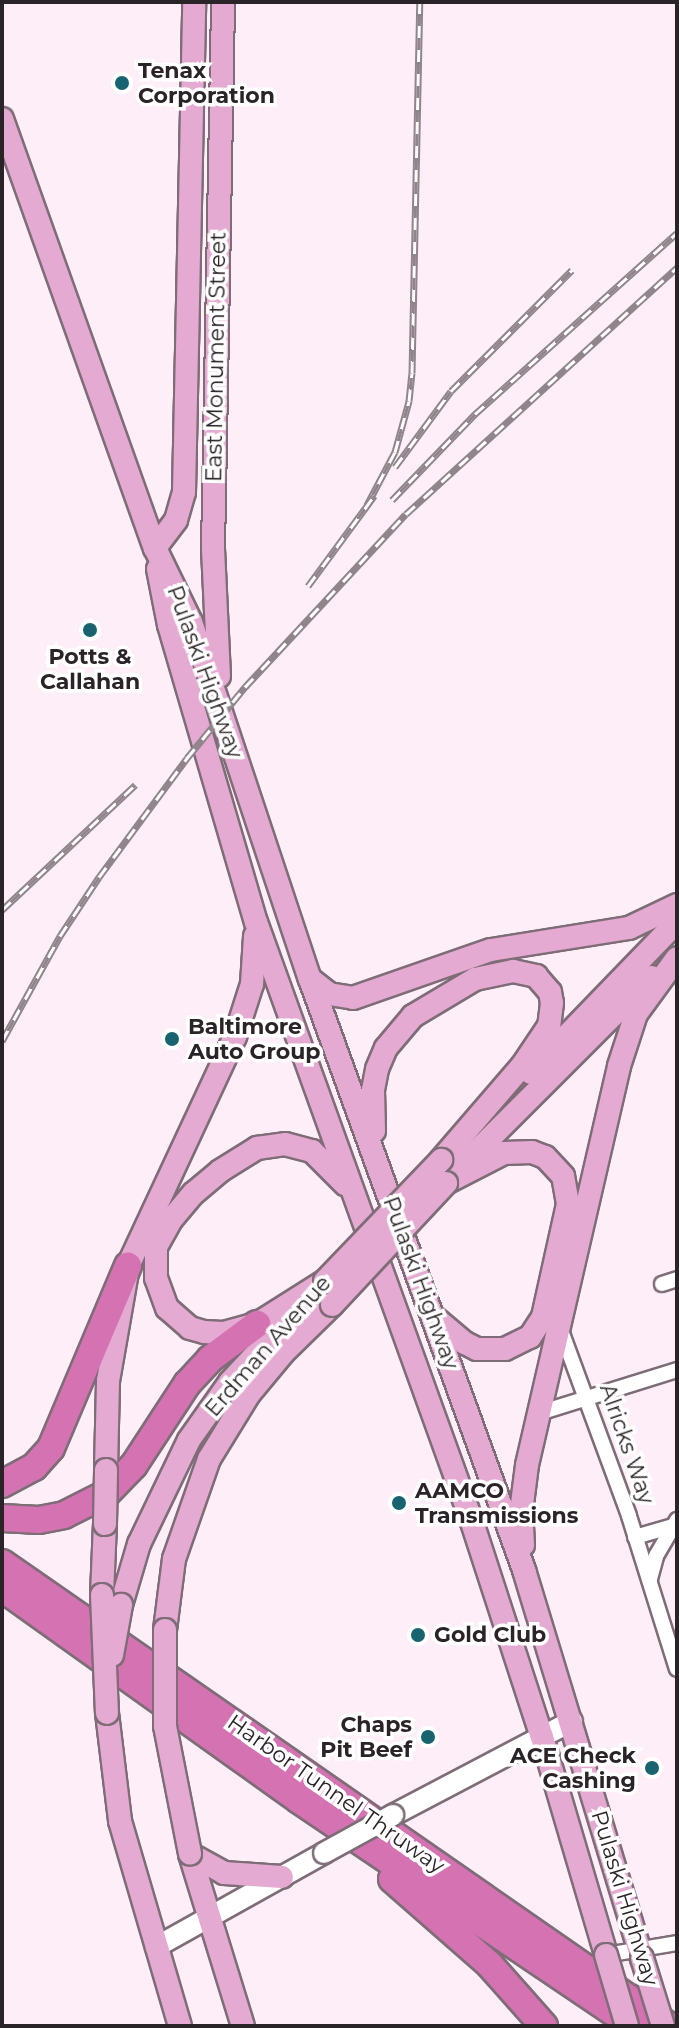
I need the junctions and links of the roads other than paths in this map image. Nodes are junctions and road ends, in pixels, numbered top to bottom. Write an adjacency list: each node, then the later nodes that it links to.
1 (194, 2): 4 (main road, East Monument Street)
2 (223, 2): 5 (main road, East Monument Street)
3 (2, 119): 4 (main road, Pulaski Highway)
4 (155, 548): 5 (main road, Pulaski Highway); 7 (main road, Pulaski Highway)
5 (223, 712): 10 (main road, Pulaski Highway)
6 (677, 905): 10 (main road)
7 (256, 922): 14 (main road, Pulaski Highway); 15 (main road)
8 (677, 922): 11 (main road, Erdman Avenue)
9 (677, 955): 13 (main road, Erdman Avenue); 19 (main road)
10 (310, 979): 12 (main road, Pulaski Highway)
11 (441, 1160): 12 (main road); 16 (main road, Erdman Avenue, bridge)
12 (380, 1172): 17 (main road, Pulaski Highway)
13 (446, 1183): 17 (main road); 38 (main road, Erdman Avenue, bridge)
14 (353, 1193): 18 (main road); 24 (main road, Pulaski Highway)
15 (128, 1266): 25 (highway); 33 (main road, bridge)
16 (325, 1281): 18 (main road); 33 (main road, Erdman Avenue)
17 (433, 1316): 23 (main road, Pulaski Highway)
18 (257, 1324): 26 (highway)
19 (560, 1328): 21 (street, Alricks Way); 22 (main road)
20 (677, 1370): 21 (street)
21 (587, 1396): 22 (street); 28 (street, Alricks Way)
22 (539, 1413): 30 (main road)
23 (478, 1438): 24 (main road); 30 (main road, Pulaski Highway)
24 (445, 1450): 36 (main road, Pulaski Highway)
25 (2, 1484)
26 (2, 1518)
27 (673, 1524): 28 (street); 31 (street)
28 (635, 1537): 31 (street, Alricks Way)
29 (2, 1563): 50 (highway, Harbor Tunnel Thruway)
30 (524, 1570): 35 (main road, Pulaski Highway)
31 (650, 1579): 34 (street, Alricks Way)
32 (2, 1588): 37 (highway, Harbor Tunnel Thruway)
33 (111, 1600): 42 (main road, Erdman Avenue, bridge)
34 (677, 1669)
35 (572, 1721): 36 (street); 43 (main road, Pulaski Highway)
36 (542, 1737): 39 (street, bridge); 44 (main road, Pulaski Highway)
37 (299, 1800): 47 (highway); 49 (highway, Harbor Tunnel Thruway)
38 (190, 1854): 39 (main road); 40 (main road, Erdman Avenue)
39 (282, 1877): 40 (street)
40 (210, 1918): 42 (street); 46 (main road, Erdman Avenue)
41 (677, 1943): 43 (street)
42 (156, 1947): 45 (main road, Erdman Avenue)
43 (638, 1952): 44 (street); 50 (main road, Pulaski Highway, bridge)
44 (606, 1955): 48 (main road, Pulaski Highway, bridge)
45 (180, 2026)
46 (243, 2026)
47 (544, 2026)
48 (627, 2026)
49 (634, 2026)
50 (666, 2026)

